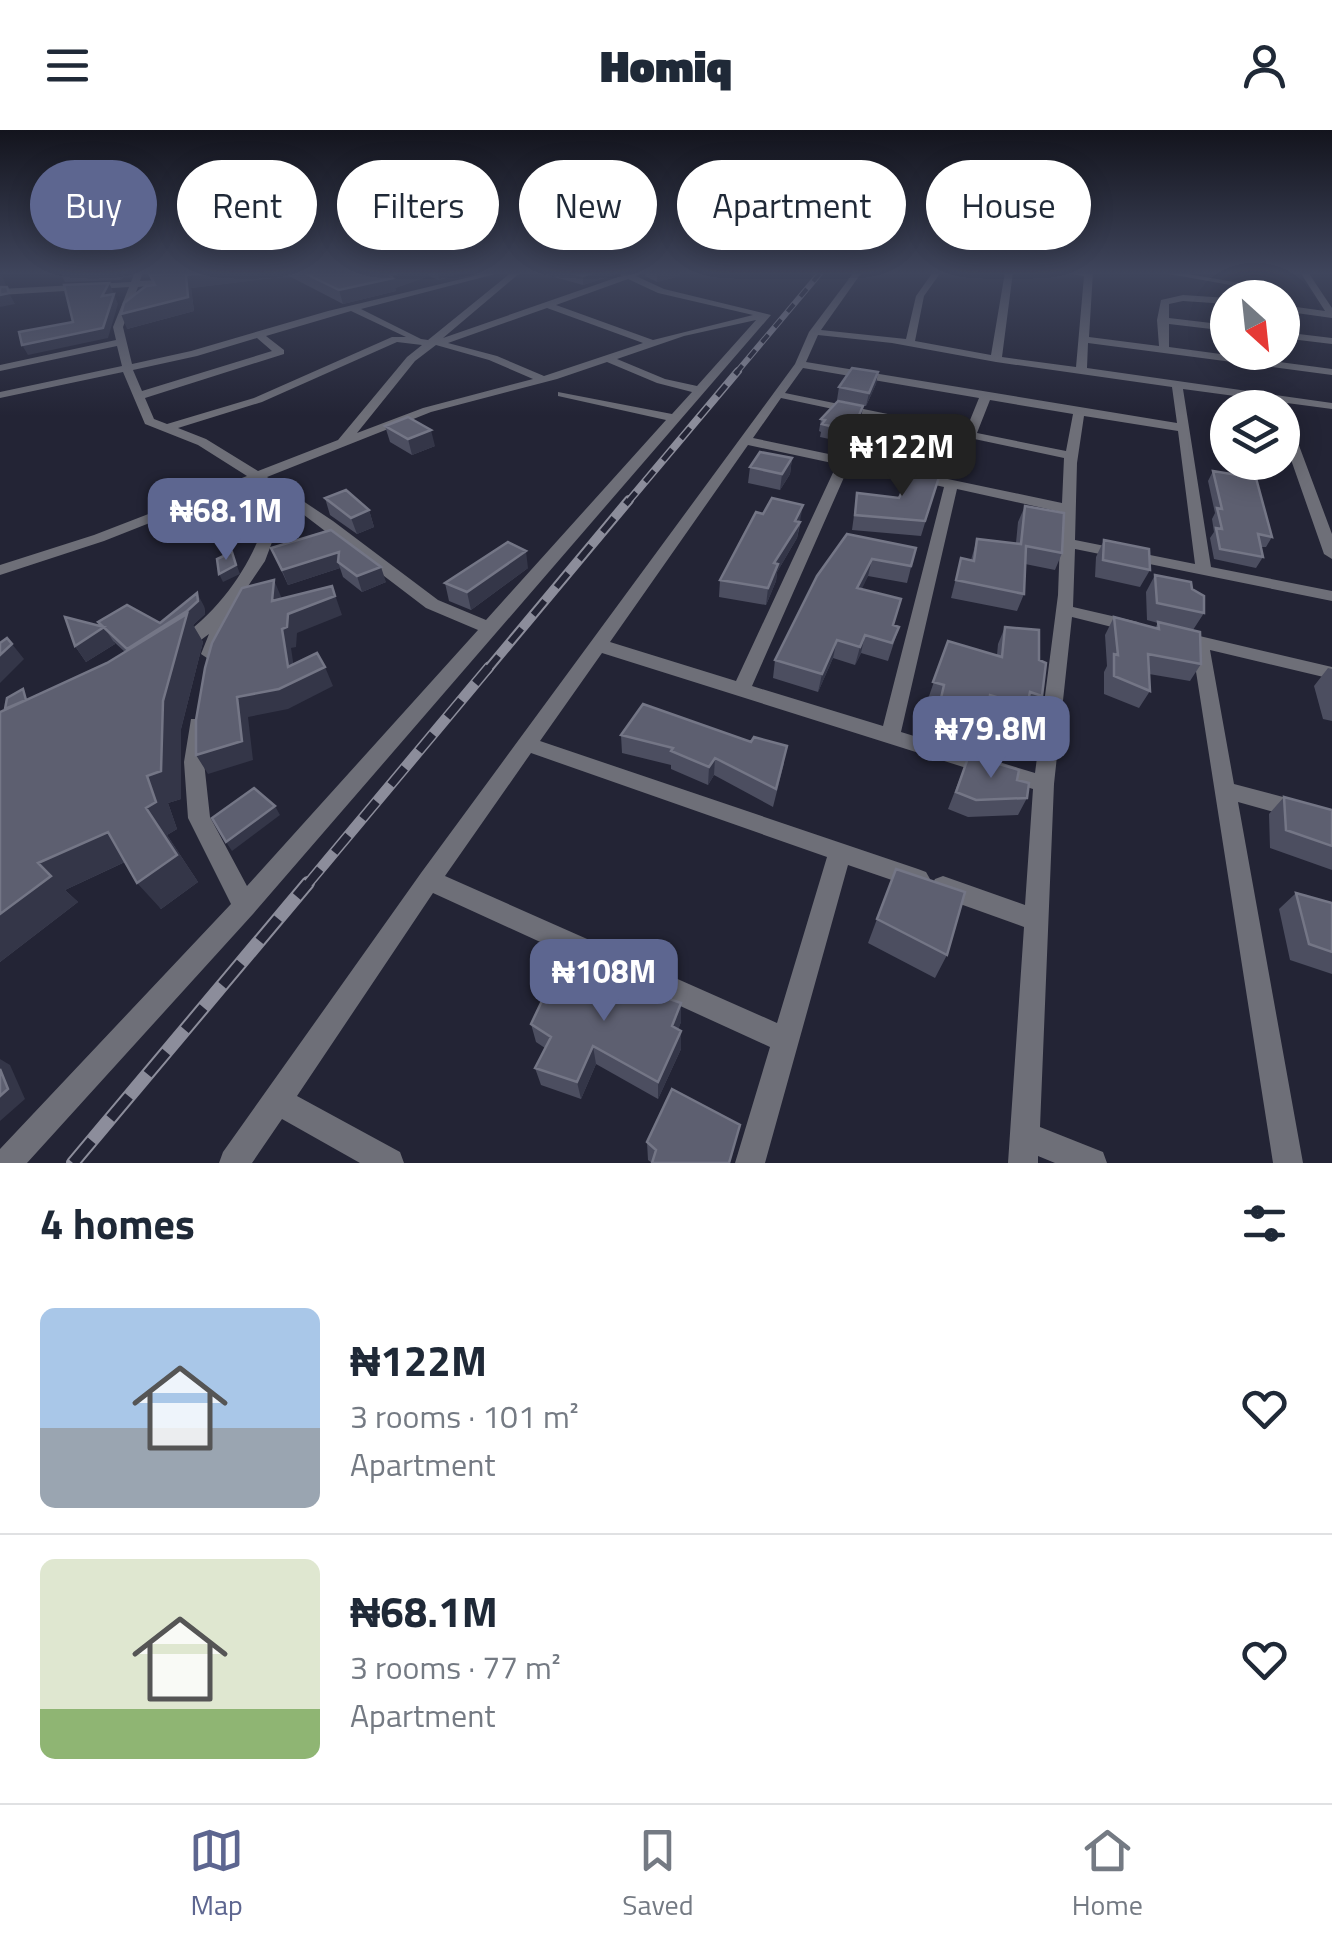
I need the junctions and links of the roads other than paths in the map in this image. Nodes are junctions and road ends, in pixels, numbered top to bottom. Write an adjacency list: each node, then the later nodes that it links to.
1 (121, 320): 21 (street)
2 (310, 320): 17 (street)
3 (380, 320): 22 (street)
4 (456, 320): 22 (street)
5 (497, 320): 22 (street)
6 (591, 320): 23 (street)
7 (748, 320): 23 (street)
8 (762, 320): 35 (street)
9 (823, 320): 16 (street)
10 (915, 320): 24 (street)
11 (1001, 320): 27 (street)
12 (1084, 320): 19 (street)
13 (1162, 320): 25 (street)
14 (1164, 320): 15 (street)
15 (1210, 326)
16 (814, 332): 24 (street); 28 (street)
17 (259, 335): 30 (street); 40 (street)
18 (1300, 337): 20 (street)
19 (1082, 340): 25 (street); 31 (street)
20 (1332, 341)
21 (120, 342): 29 (street); 30 (street)
22 (429, 342): 33 (street); 46 (street); 50 (street)
23 (652, 343): 26 (street)
24 (910, 343): 27 (street)
25 (1164, 348): 32 (street)
26 (608, 359): 33 (street); 35 (street)
27 (996, 359): 31 (street)
28 (800, 364): 39 (street); 41 (street)
29 (0, 368)
30 (128, 370): 37 (street); 40 (street)
31 (1082, 370): 34 (street)
32 (1332, 372)
33 (542, 379): 50 (street)
34 (1177, 384): 36 (street); 47 (street)
35 (699, 390): 45 (street)
36 (1210, 390)
37 (0, 394)
38 (562, 394): 45 (street)
39 (776, 394): 48 (street); 49 (street)
40 (139, 396): 46 (street)
41 (986, 396): 44 (street); 48 (street)
42 (1300, 404): 43 (street)
43 (1332, 406)
44 (1079, 412): 47 (street); 51 (street)
45 (677, 419): 65 (street)
46 (164, 428): 54 (street)
47 (1185, 428): 61 (street)
48 (970, 436): 51 (street)
49 (743, 440): 52 (street); 67 (street)
50 (344, 441): 54 (street)
51 (1071, 456): 57 (street)
52 (845, 461): 55 (street); 70 (street)
53 (1300, 466): 59 (street)
54 (256, 478): 56 (street); 60 (street)
55 (951, 484): 57 (street); 71 (street)
56 (282, 494): 64 (street); 65 (street)
57 (1068, 509): 58 (street)
58 (1067, 543): 61 (street); 63 (street)
59 (1332, 554)
60 (0, 570)
61 (1204, 570): 62 (street)
62 (1332, 596)
63 (1064, 610): 66 (street); 73 (street)
64 (224, 612): 68 (street); 78 (street)
65 (489, 628): 78 (street)
66 (1142, 628)
67 (598, 645): 70 (street); 72 (street)
68 (169, 654)
69 (1332, 672): 74 (street)
70 (741, 690): 71 (street)
71 (890, 736): 73 (street)
72 (527, 744): 76 (street); 77 (street)
73 (1044, 784): 79 (street)
74 (1225, 790): 75 (street); 88 (street)
75 (1332, 818)
76 (840, 852): 79 (street); 80 (street)
77 (429, 880): 80 (street); 81 (street)
78 (245, 906): 83 (street)
79 (1037, 920): 82 (street)
80 (784, 1040): 86 (street)
81 (278, 1101): 84 (street); 85 (street)
82 (1023, 1149): 87 (street)
83 (7, 1163)
84 (234, 1163)
85 (389, 1163)
86 (750, 1163)
87 (1092, 1163)
88 (1288, 1163)

